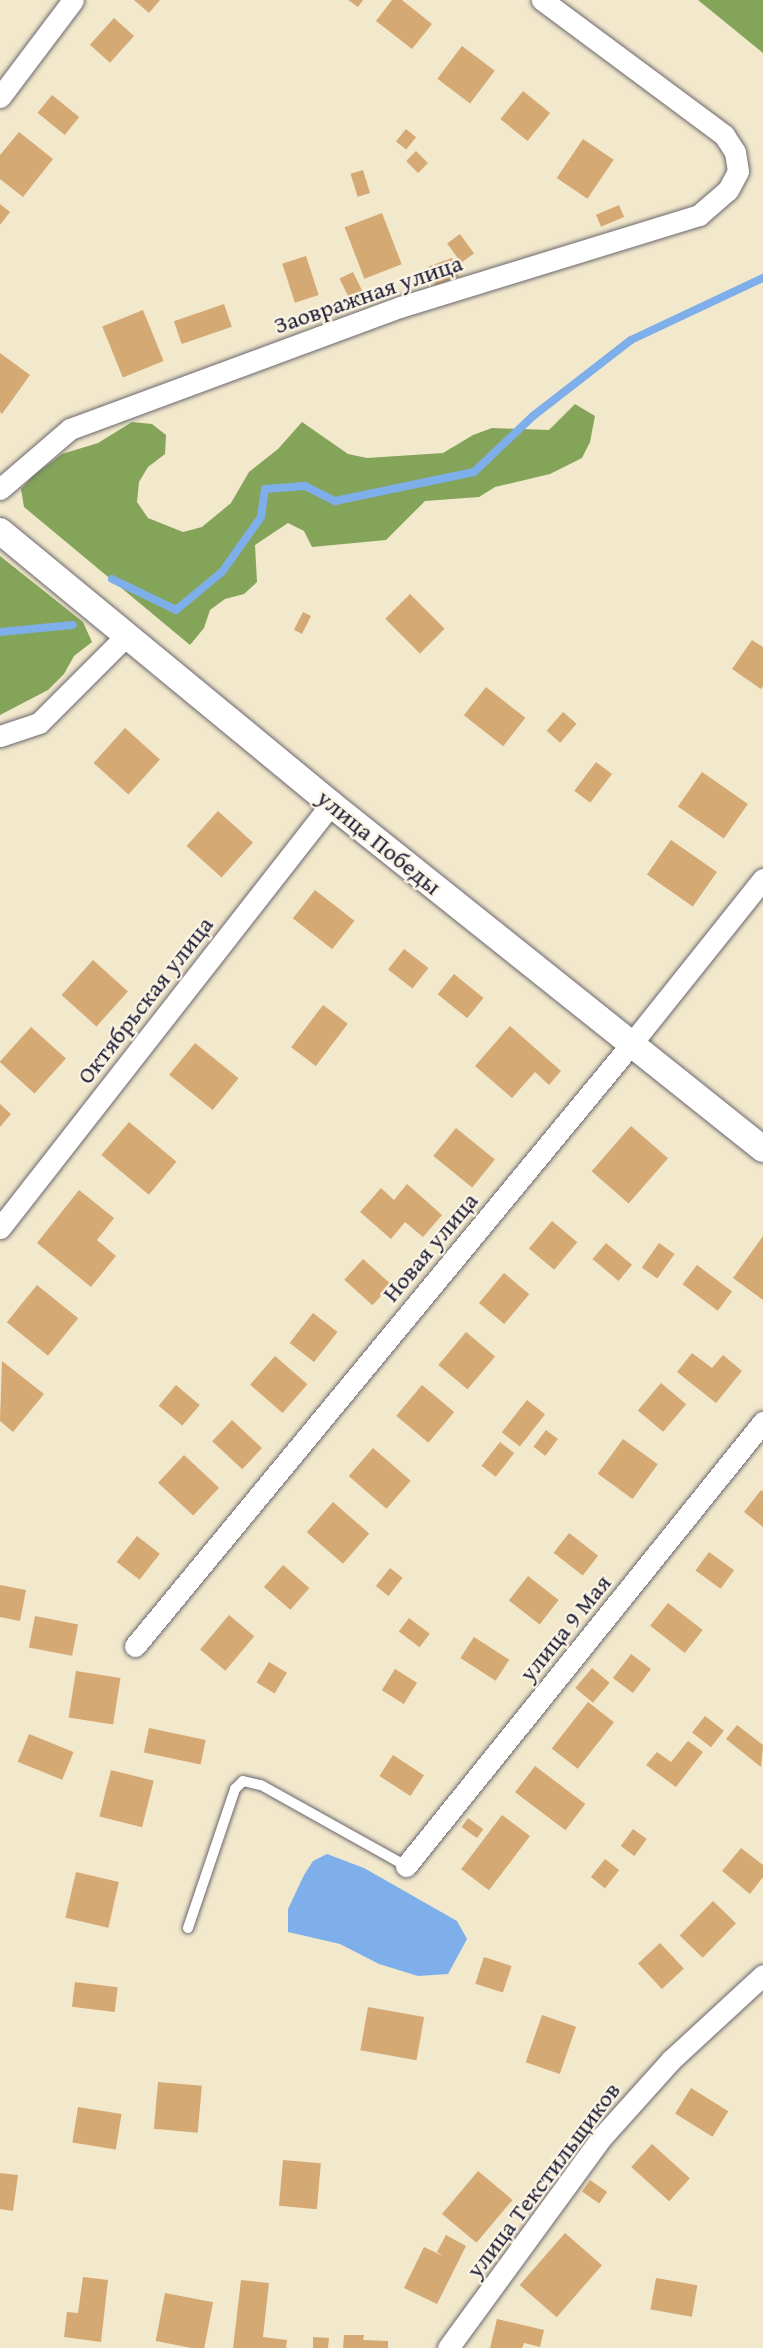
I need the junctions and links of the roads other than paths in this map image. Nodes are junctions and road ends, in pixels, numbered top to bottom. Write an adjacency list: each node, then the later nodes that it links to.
1 (73, 0): 3 (street)
2 (542, 0): 4 (street, Заовражная улица)
3 (0, 97)
4 (0, 489)
5 (0, 531): 6 (street, улица Победы)
6 (126, 636): 7 (street); 8 (street, улица Победы)
7 (0, 736)
8 (331, 804): 10 (street, улица Победы); 12 (street, Октябрьская улица)
9 (763, 879): 10 (street, Новая улица)
10 (632, 1043): 11 (street, улица Победы); 14 (street, Новая улица)
11 (763, 1149)
12 (0, 1228)
13 (763, 1422): 15 (street, улица 9 Мая)
14 (135, 1646)
15 (406, 1866): 16 (lane)
16 (188, 1928)
17 (763, 1975): 18 (street, улица Текстильщиков)
18 (448, 2348)

